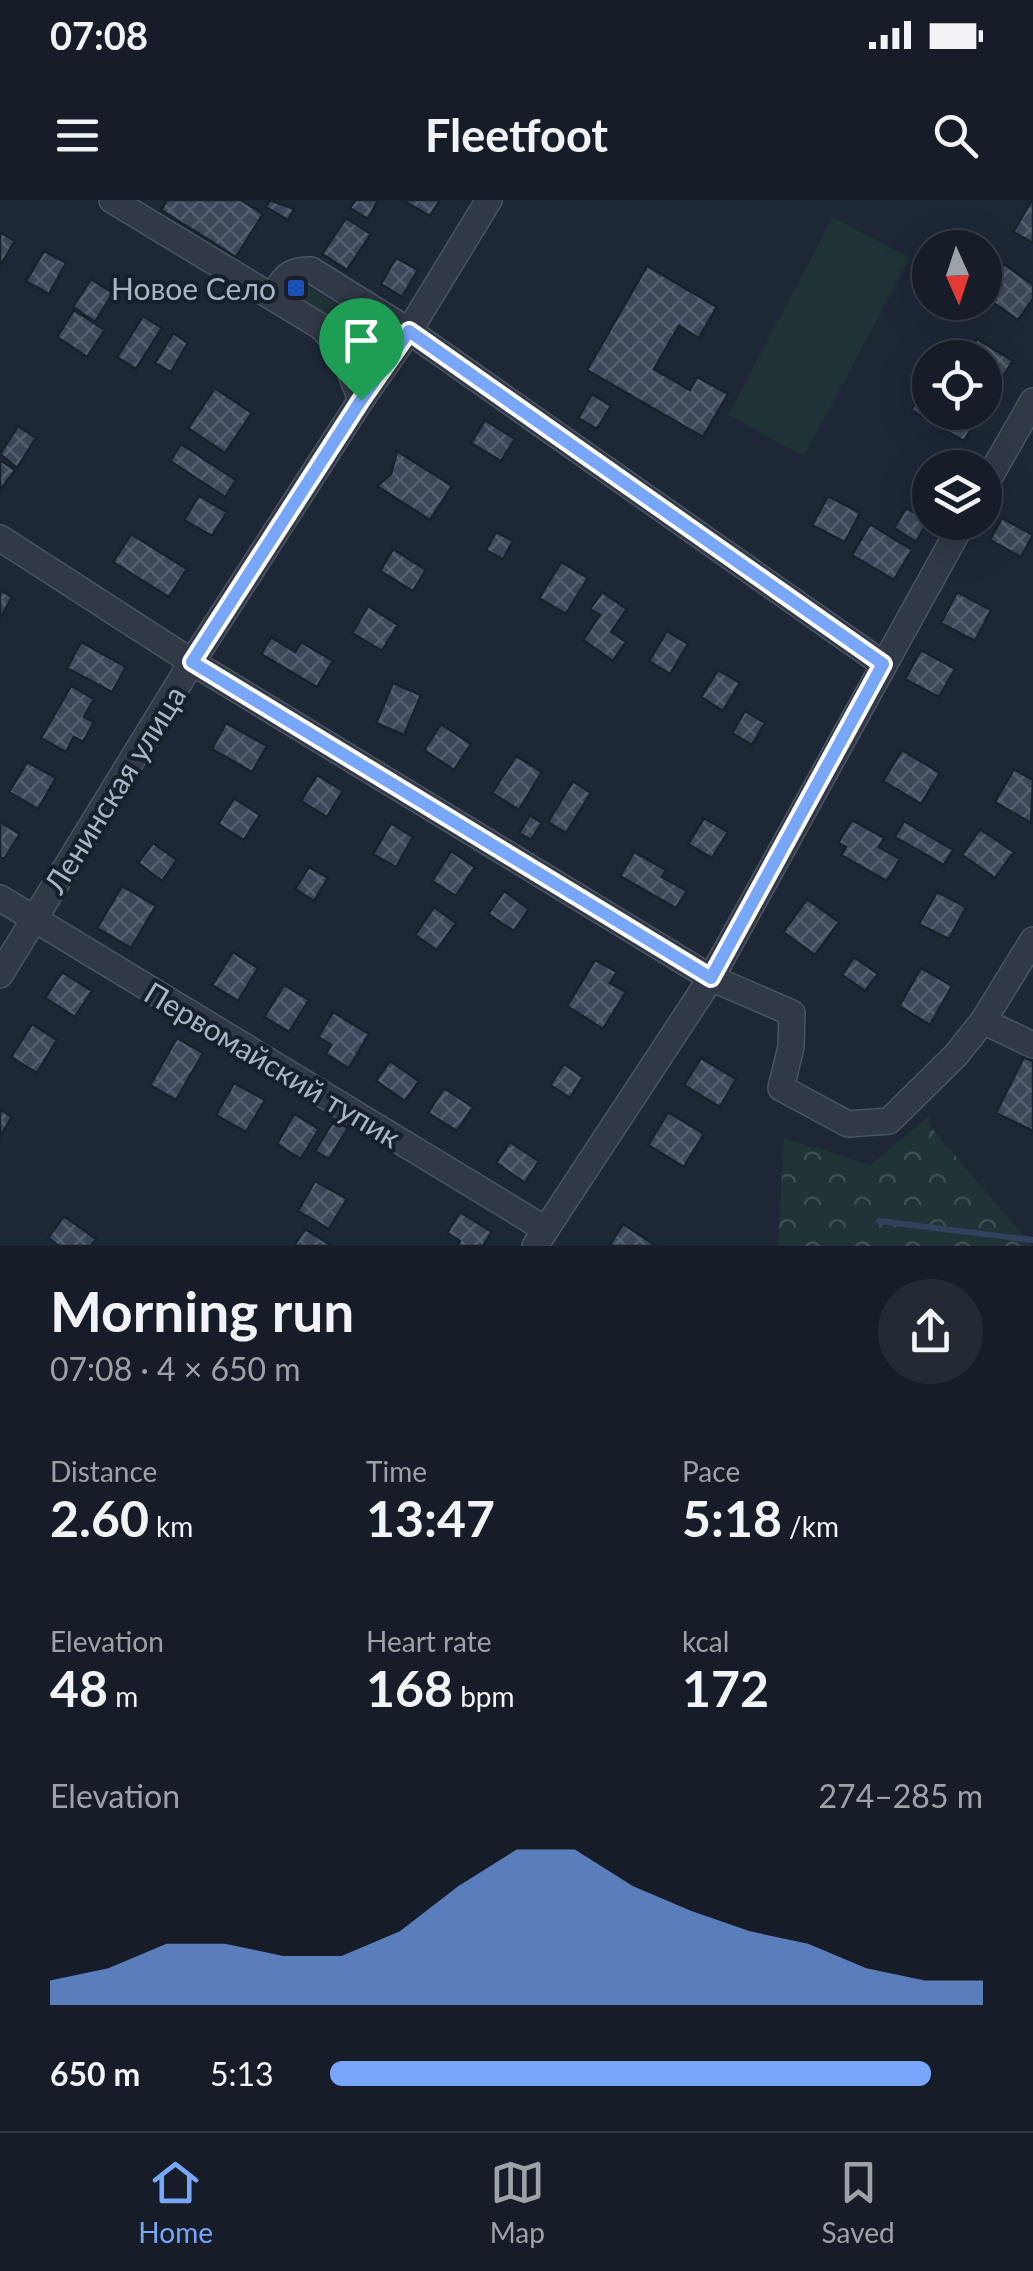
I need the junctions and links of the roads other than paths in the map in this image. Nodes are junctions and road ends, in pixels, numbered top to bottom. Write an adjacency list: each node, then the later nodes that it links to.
1 (112, 200): 3 (street)
2 (489, 200): 4 (street, Ленинская улица)
3 (272, 297): 4 (street); 5 (street)
4 (409, 331): 5 (street, Ленинская улица); 11 (street)
5 (361, 400): 10 (street, Ленинская улица)
6 (1033, 400): 7 (street)
7 (1002, 455)
8 (0, 538): 10 (street)
9 (954, 540): 11 (street)
10 (192, 662): 13 (street, Ленинская улица); 16 (street)
11 (883, 664): 16 (street)
12 (0, 898): 13 (street, Первомайский тупик)
13 (34, 919): 15 (street, Ленинская улица); 19 (street, Первомайский тупик)
14 (1033, 940): 17 (street)
15 (0, 975)
16 (711, 978): 17 (street); 19 (street)
17 (983, 1021): 18 (street)
18 (1033, 1045)
19 (540, 1238)

